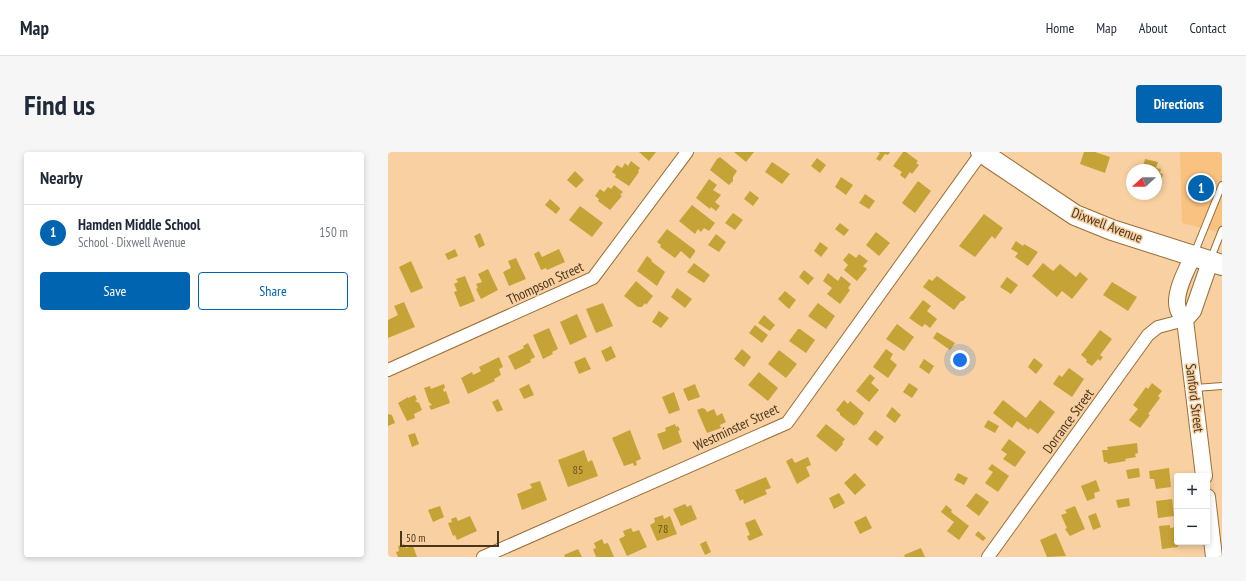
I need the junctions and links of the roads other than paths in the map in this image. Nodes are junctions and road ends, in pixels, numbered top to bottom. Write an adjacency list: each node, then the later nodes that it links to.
1 (687, 152): 7 (street, Thompson Street)
2 (982, 152): 5 (main road, Dixwell Avenue); 12 (street, Westminster Street)
3 (1222, 185): 5 (lane)
4 (1222, 230): 5 (lane)
5 (1208, 261): 6 (street)
6 (1185, 320): 9 (street, Sanford Street); 13 (street, Dorrance Street)
7 (388, 370)
8 (1222, 386): 9 (lane)
9 (1193, 388): 10 (street, Sanford Street)
10 (1204, 473)
11 (1208, 509): 14 (street)
12 (483, 557)
13 (988, 557)
14 (1214, 557)

